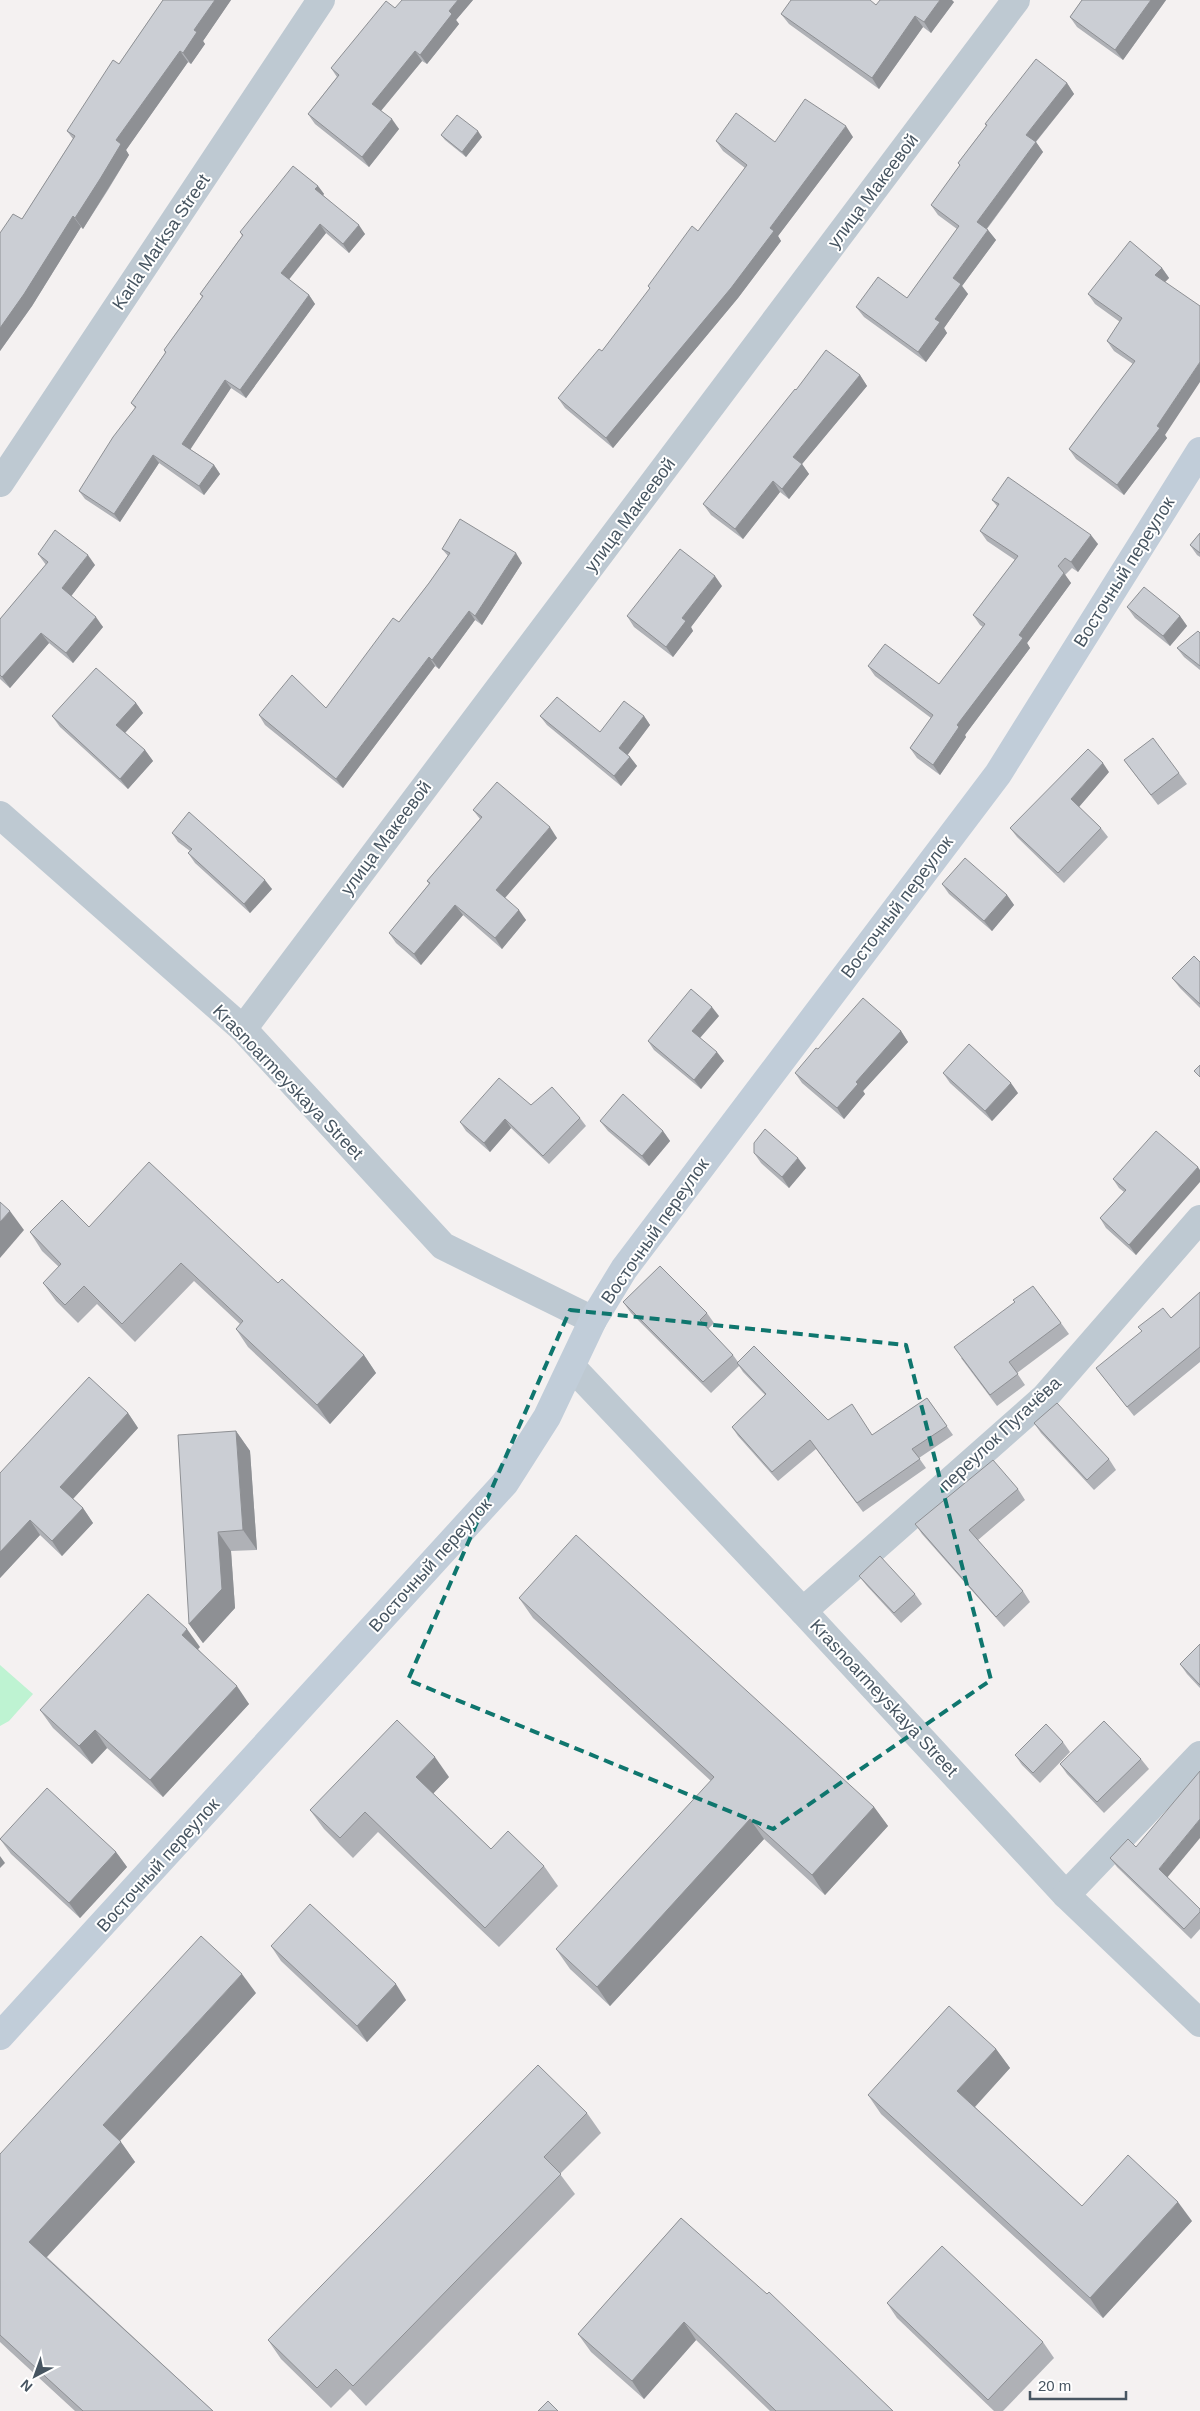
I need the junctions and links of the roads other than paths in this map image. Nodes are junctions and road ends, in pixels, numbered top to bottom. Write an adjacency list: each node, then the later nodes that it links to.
1 (322, 0): 4 (street, Karla Marksa Street)
2 (1016, 0): 6 (street, улица Макеевой)
3 (1200, 451): 8 (street, Восточный переулок)
4 (0, 483)
5 (0, 815): 6 (street, Krasnoarmeyskaya Street)
6 (243, 1029): 8 (street, Krasnoarmeyskaya Street)
7 (1200, 1219): 10 (street, переулок Пугачёва)
8 (593, 1320): 9 (street, Восточный переулок)
9 (572, 1367): 10 (street, Krasnoarmeyskaya Street); 14 (street, Восточный переулок)
10 (803, 1610): 12 (street, Krasnoarmeyskaya Street)
11 (1200, 1755): 12 (street)
12 (1066, 1895): 13 (street, Krasnoarmeyskaya Street)
13 (1200, 2023)
14 (0, 2036)

